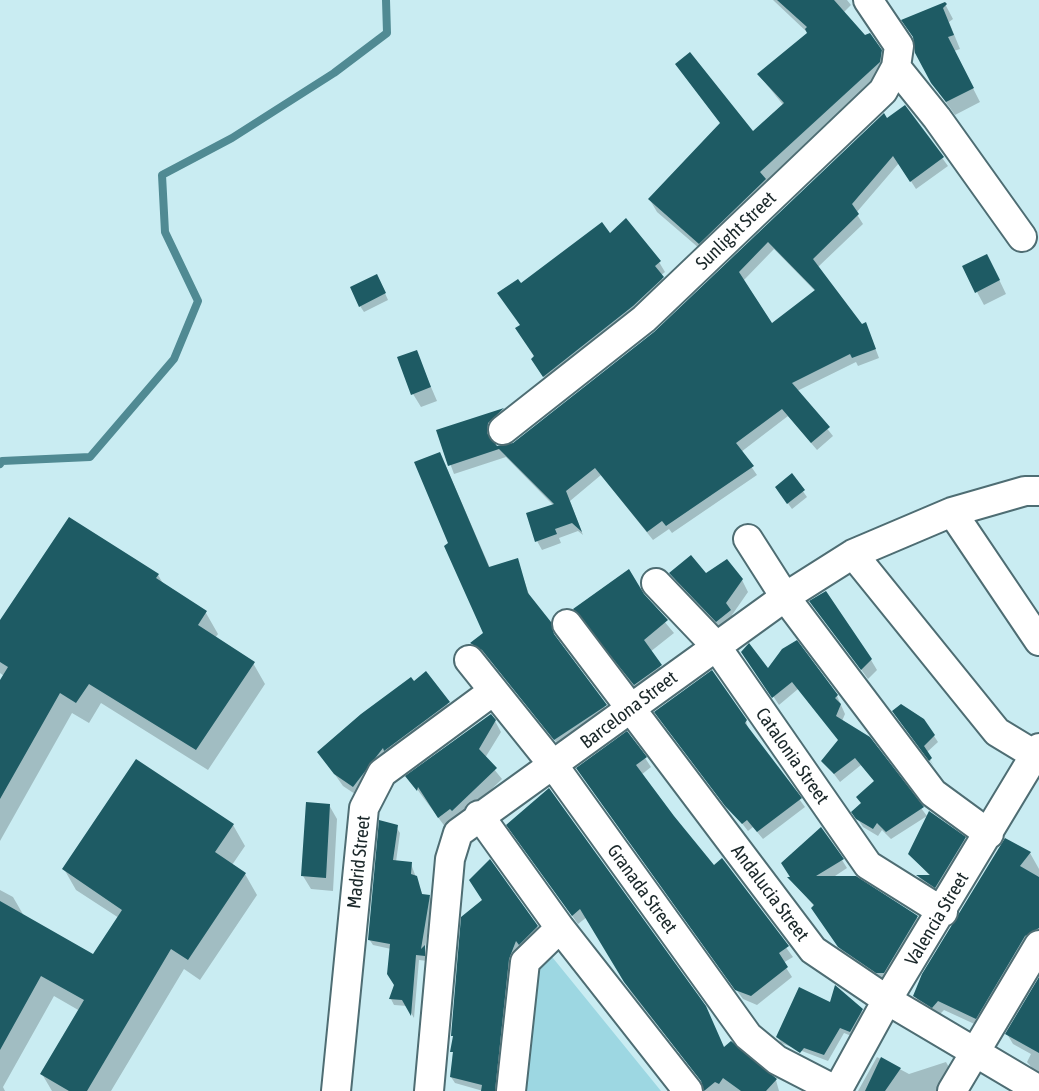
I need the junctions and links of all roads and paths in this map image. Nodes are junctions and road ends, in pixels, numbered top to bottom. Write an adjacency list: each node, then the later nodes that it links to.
1 (868, 0): 2 (street)
2 (896, 67): 3 (street); 4 (street, Sunlight Street)
3 (1022, 237)
4 (503, 430)
5 (1039, 491): 6 (street, Barcelona Street)
6 (952, 512): 8 (street, Barcelona Street); 12 (street)
7 (748, 539): 10 (street)
8 (853, 554): 10 (street, Barcelona Street); 17 (street)
9 (656, 583): 13 (street, Catalonia Street)
10 (785, 597): 13 (street, Barcelona Street); 20 (street)
11 (567, 624): 16 (street, Andalucia Street)
12 (1039, 641)
13 (716, 646): 16 (street, Barcelona Street); 21 (street, Catalonia Street)
14 (469, 660): 15 (street, Granada Street)
15 (492, 692): 18 (street, Granada Street); 27 (street, Madrid Street)
16 (631, 706): 18 (street, Barcelona Street); 24 (street, Andalucia Street)
17 (1037, 751): 20 (street, Valencia Street)
18 (554, 766): 19 (street, Barcelona Street); 31 (street, Granada Street)
19 (479, 815): 22 (street); 28 (street, Barcelona Street)
20 (989, 834): 21 (street, Valencia Street)
21 (943, 912): 24 (street, Valencia Street)
22 (561, 928): 29 (street); 30 (street)
23 (1039, 944): 25 (street)
24 (887, 1000): 25 (street, Andalucia Street); 31 (street, Valencia Street)
25 (976, 1052): 26 (street, Andalucia Street); 32 (street)
26 (1039, 1090)
27 (336, 1091)
28 (429, 1091)
29 (512, 1091)
30 (688, 1091)
31 (837, 1091)
32 (952, 1091)

